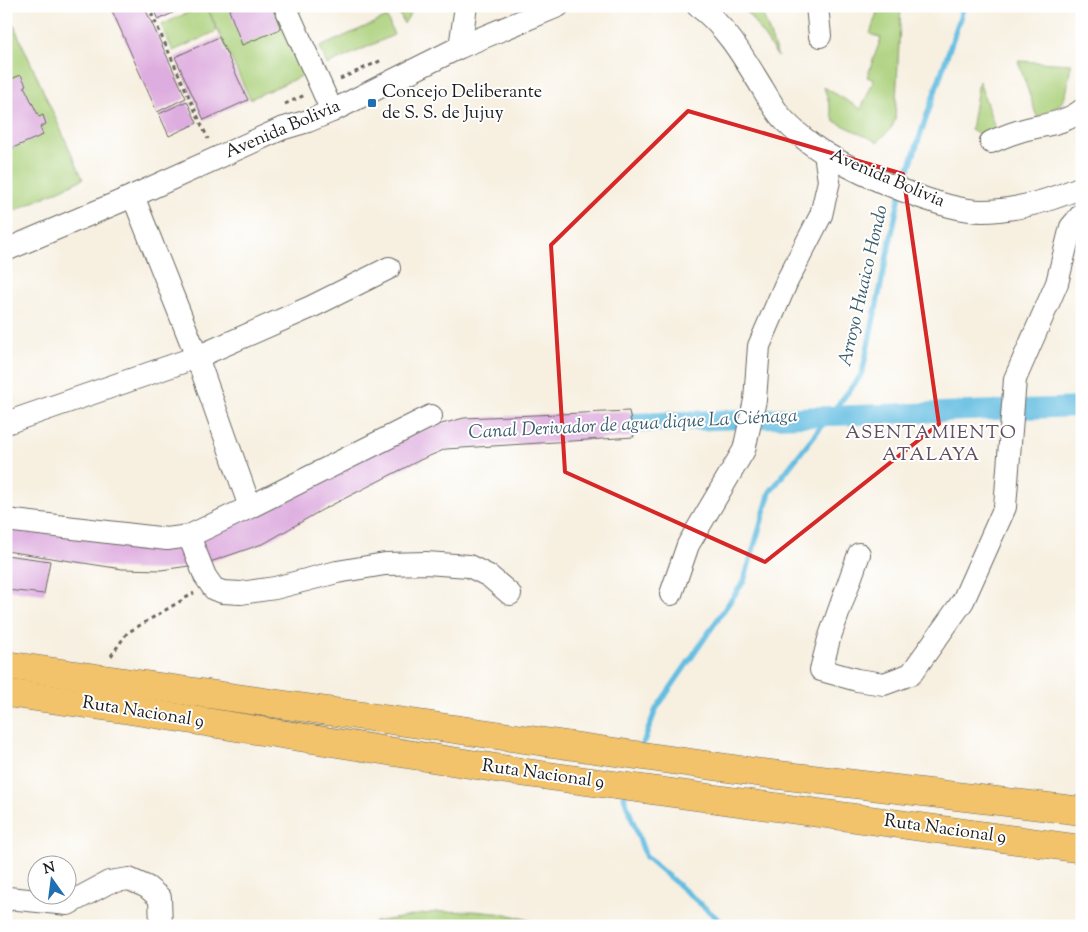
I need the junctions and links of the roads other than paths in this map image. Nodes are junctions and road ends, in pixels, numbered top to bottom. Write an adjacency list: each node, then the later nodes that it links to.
1 (285, 6): 9 (street)
2 (466, 6): 7 (street)
3 (558, 6): 7 (street, Avenida Bolivia)
4 (698, 6): 11 (street, Avenida Bolivia)
5 (816, 6): 6 (street)
6 (820, 36)
7 (460, 47): 9 (street, Avenida Bolivia)
8 (1082, 110): 10 (street)
9 (332, 111): 13 (street, Avenida Bolivia)
10 (990, 142)
11 (825, 153): 12 (street, Avenida Bolivia); 25 (street)
12 (1082, 187)
13 (133, 196): 15 (street, Avenida Bolivia); 17 (street)
14 (1082, 214): 23 (street)
15 (6, 250)
16 (390, 268): 17 (street)
17 (197, 357): 19 (street); 20 (street)
18 (431, 416): 20 (street)
19 (6, 423)
20 (250, 507): 22 (street)
21 (6, 520): 22 (street)
22 (189, 536): 24 (street)
23 (859, 554)
24 (510, 594)
25 (671, 594)
26 (6, 665): 28 (highway, Ruta Nacional 9)
27 (6, 693): 29 (highway, Ruta Nacional 9)
28 (1082, 810)
29 (1082, 849)
30 (6, 901): 31 (street)
31 (161, 926)

